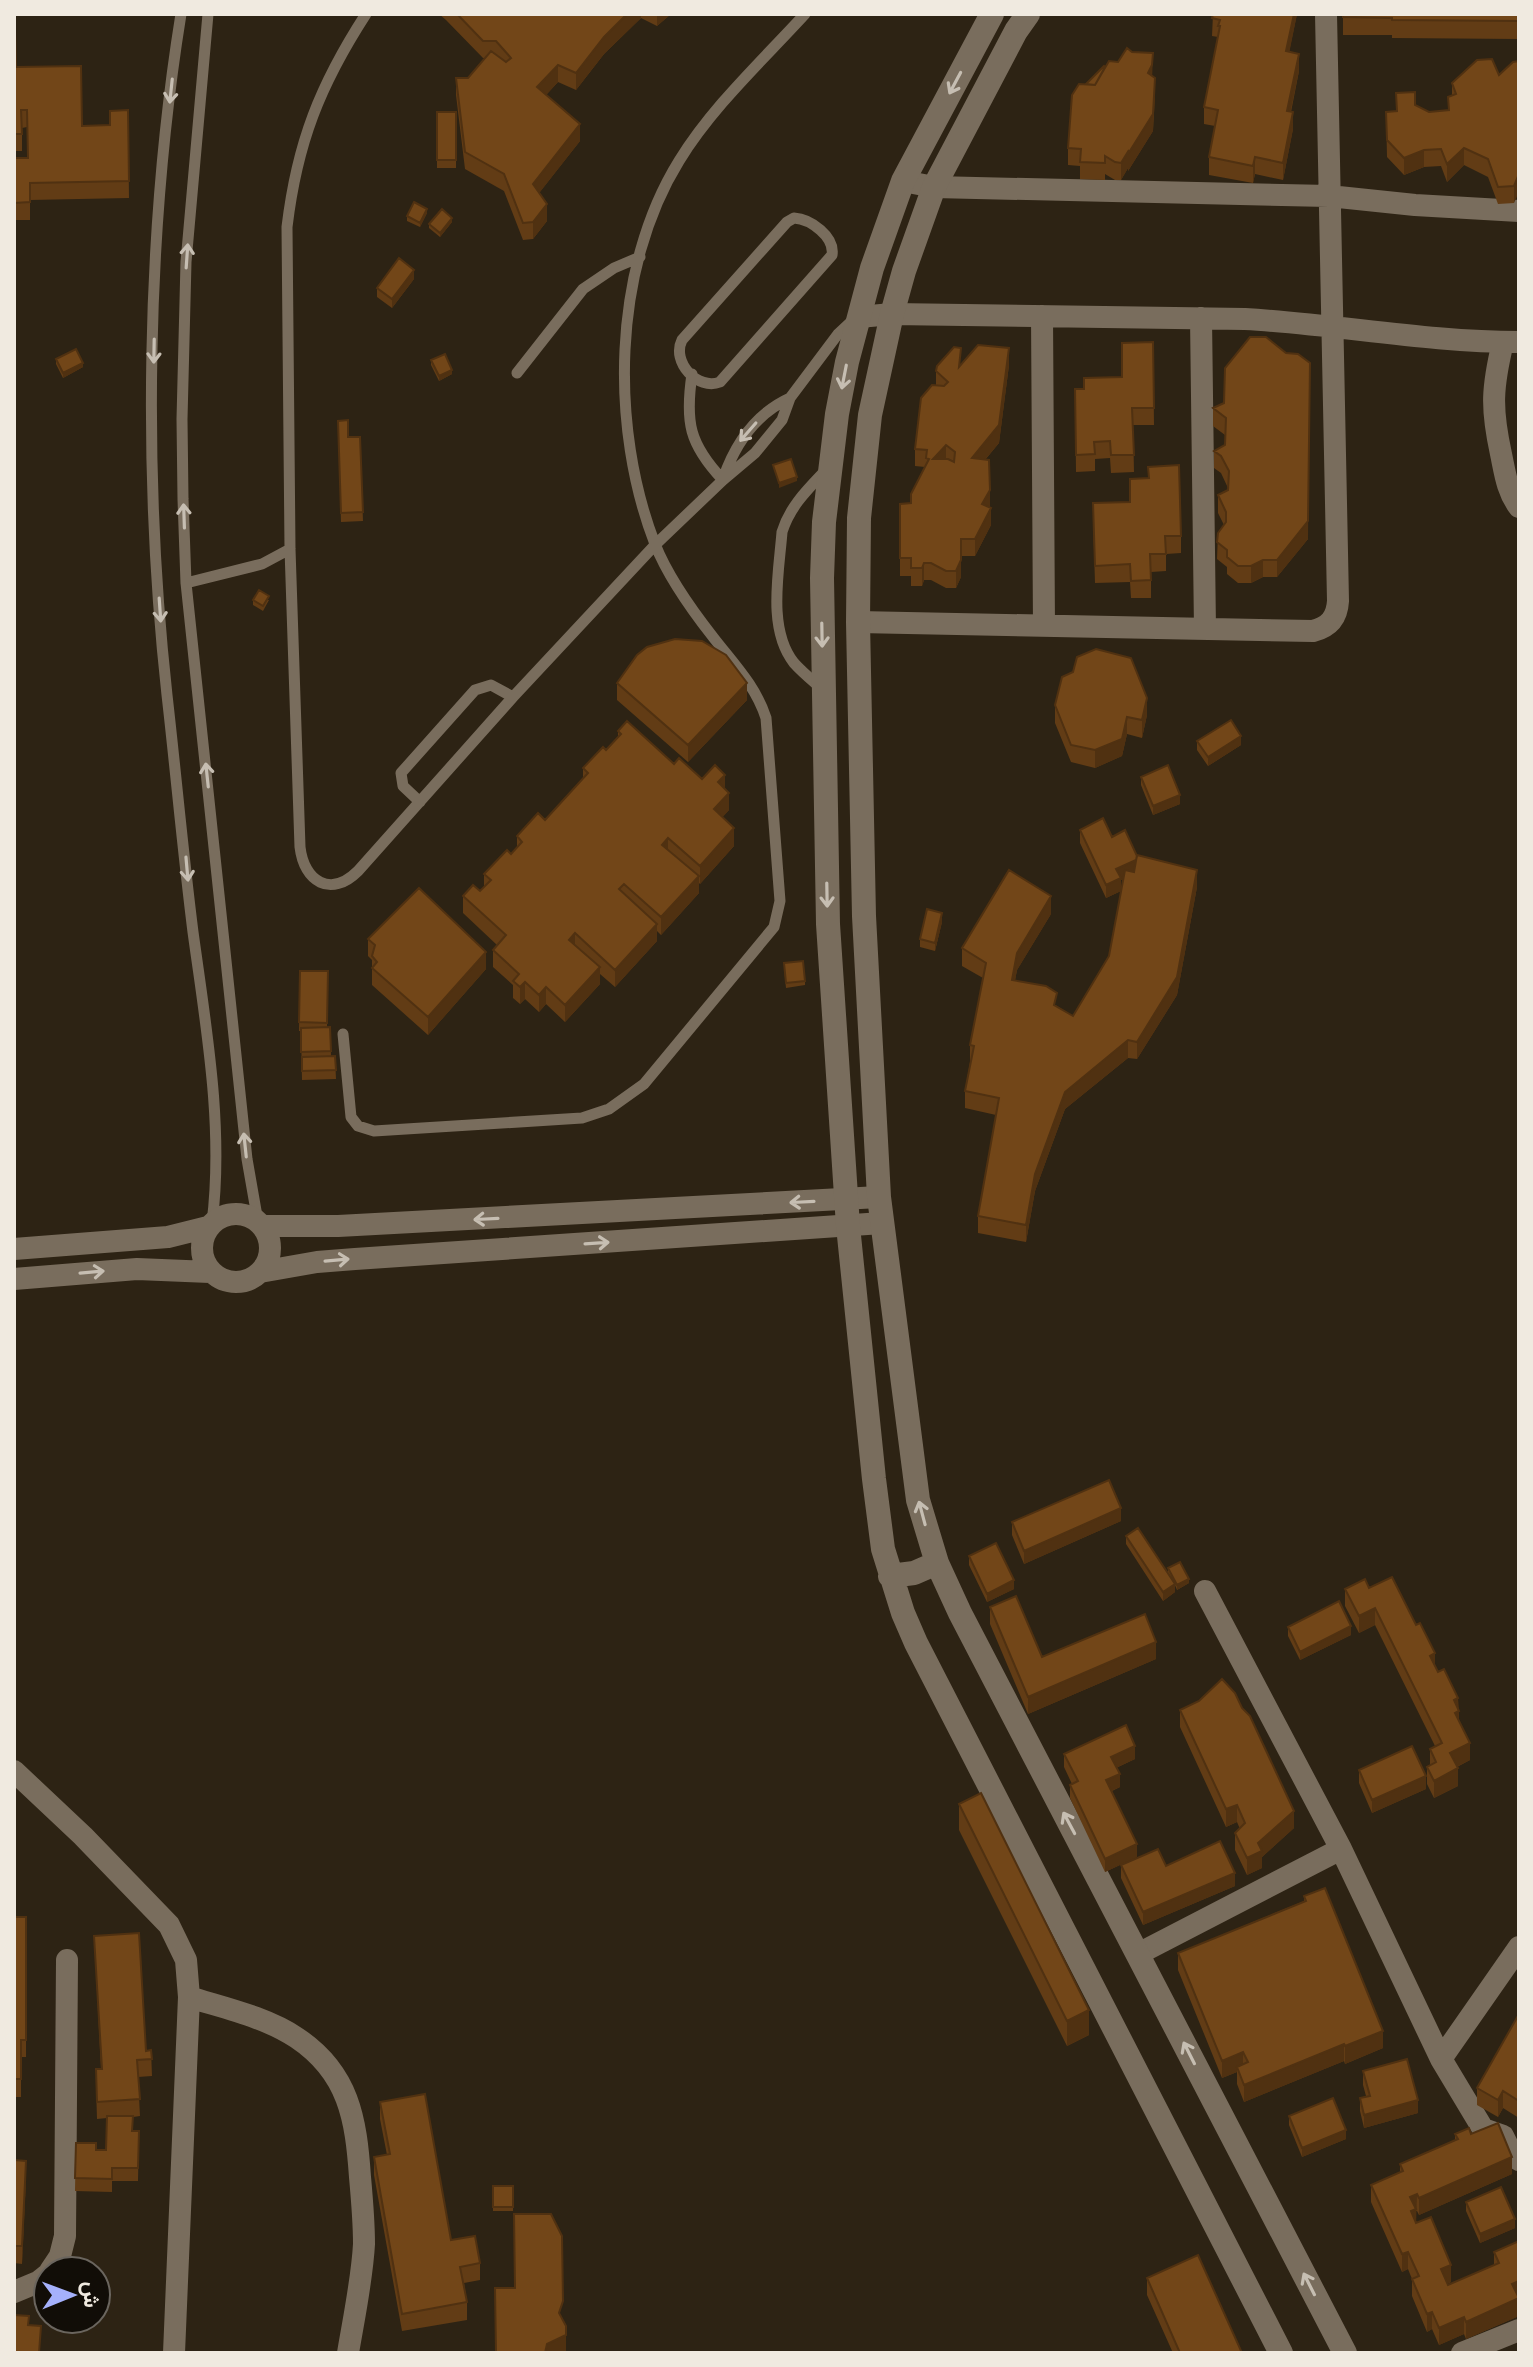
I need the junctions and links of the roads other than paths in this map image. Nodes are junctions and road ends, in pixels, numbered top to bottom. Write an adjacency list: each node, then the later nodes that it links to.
1 (181, 14): 40 (lane, one-way to 40)
2 (208, 14): 28 (lane, one-way to 2)
3 (366, 14): 27 (lane)
4 (805, 14): 12 (lane)
5 (992, 14): 8 (street, one-way to 8)
6 (1028, 14): 9 (street)
7 (1326, 14): 10 (street)
8 (903, 181): 9 (street); 15 (street)
9 (934, 187): 10 (street); 13 (street)
10 (1329, 196): 11 (street); 17 (street)
11 (1519, 211)
12 (640, 257): 19 (lane); 26 (lane)
13 (892, 314): 14 (street); 15 (street); 29 (street)
14 (1042, 316): 16 (street); 30 (street)
15 (859, 317): 21 (lane); 23 (street, one-way to 23)
16 (1201, 318): 17 (street); 31 (street)
17 (1332, 327): 18 (street); 31 (street)
18 (1511, 342): 22 (street)
19 (517, 373)
20 (692, 374): 20 (lane); 24 (lane)
21 (790, 398): 24 (lane); 24 (lane, one-way to 24)
22 (1510, 462): 25 (street)
23 (830, 466): 32 (street, one-way to 32); 32 (lane)
24 (723, 480): 26 (lane)
25 (1519, 507)
26 (655, 545): 33 (lane); 35 (lane)
27 (290, 549): 28 (lane); 34 (lane)
28 (186, 583): 39 (lane, one-way to 28)
29 (858, 622): 30 (street); 36 (street)
30 (1044, 626): 31 (street)
31 (1205, 629)
32 (823, 690): 37 (street, one-way to 37)
33 (513, 697): 34 (lane); 34 (lane)
34 (420, 802)
35 (343, 1034)
36 (879, 1197): 37 (street); 38 (street)
37 (846, 1200): 39 (street, one-way to 39); 41 (street)
38 (882, 1223): 41 (street); 46 (street, one-way to 38)
39 (260, 1224): 40 (street); 44 (street)
40 (210, 1225): 42 (street); 43 (street)
41 (848, 1226): 44 (street, one-way to 41); 47 (street)
42 (14, 1249)
43 (210, 1272): 44 (street); 45 (street, one-way to 43)
44 (260, 1272)
45 (14, 1279)
46 (937, 1563): 47 (street); 52 (street, one-way to 46)
47 (890, 1576): 61 (street)
48 (1205, 1591): 50 (street)
49 (14, 1771): 54 (street)
50 (1341, 1849): 52 (street); 55 (street)
51 (1519, 1947): 55 (street)
52 (1138, 1954): 62 (street, one-way to 52)
53 (67, 1960): 57 (street)
54 (189, 1997): 59 (street); 60 (street)
55 (1441, 2059): 56 (street)
56 (1519, 2160)
57 (60, 2255)
58 (1519, 2330): 63 (street)
59 (174, 2353)
60 (348, 2353)
61 (1281, 2353)
62 (1345, 2353)
63 (1462, 2353)

